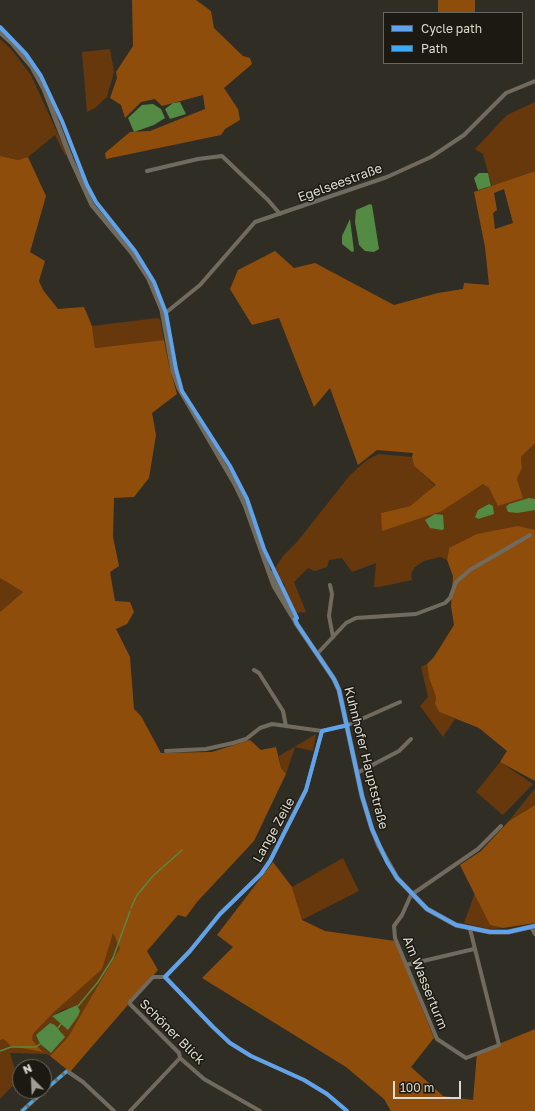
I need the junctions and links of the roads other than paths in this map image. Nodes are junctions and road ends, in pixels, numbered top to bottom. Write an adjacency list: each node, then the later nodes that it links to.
1 (0, 32): 5 (street)
2 (535, 81): 4 (street, Egelseestraße)
3 (147, 171): 4 (street)
4 (280, 214): 5 (street, Egelseestraße)
5 (163, 315): 7 (street)
6 (530, 535): 10 (street)
7 (266, 566): 9 (street, Kuhnhofer Hauptstraße); 9 (street)
8 (330, 585): 10 (street)
9 (297, 624): 11 (street, Kuhnhofer Hauptstraße)
10 (333, 637): 11 (street)
11 (317, 654): 14 (street, Kuhnhofer Hauptstraße)
12 (254, 670): 15 (street)
13 (400, 702): 14 (street)
14 (348, 725): 16 (street); 19 (street, Kuhnhofer Hauptstraße)
15 (286, 726): 16 (street); 18 (street)
16 (322, 731): 27 (street, Lange Zeile)
17 (411, 739): 19 (street)
18 (166, 750)
19 (357, 773): 21 (street, Kuhnhofer Hauptstraße)
20 (501, 826): 21 (street)
21 (411, 895): 23 (street, Kuhnhofer Hauptstraße); 26 (street, Am Wasserturm)
22 (533, 927): 23 (street, Kuhnhofer Hauptstraße); 24 (street)
23 (470, 929): 25 (street, Am Wasserturm)
24 (535, 934)
25 (474, 949): 26 (street); 26 (street, Am Wasserturm)
26 (406, 965)
27 (165, 977): 28 (street, Schöner Blick); 35 (street)
28 (180, 1058): 33 (street); 34 (street, Schöner Blick)
29 (52, 1084): 32 (street)
30 (35, 1099): 31 (street)
31 (22, 1111)
32 (114, 1111)
33 (130, 1111)
34 (260, 1111)
35 (347, 1111)

